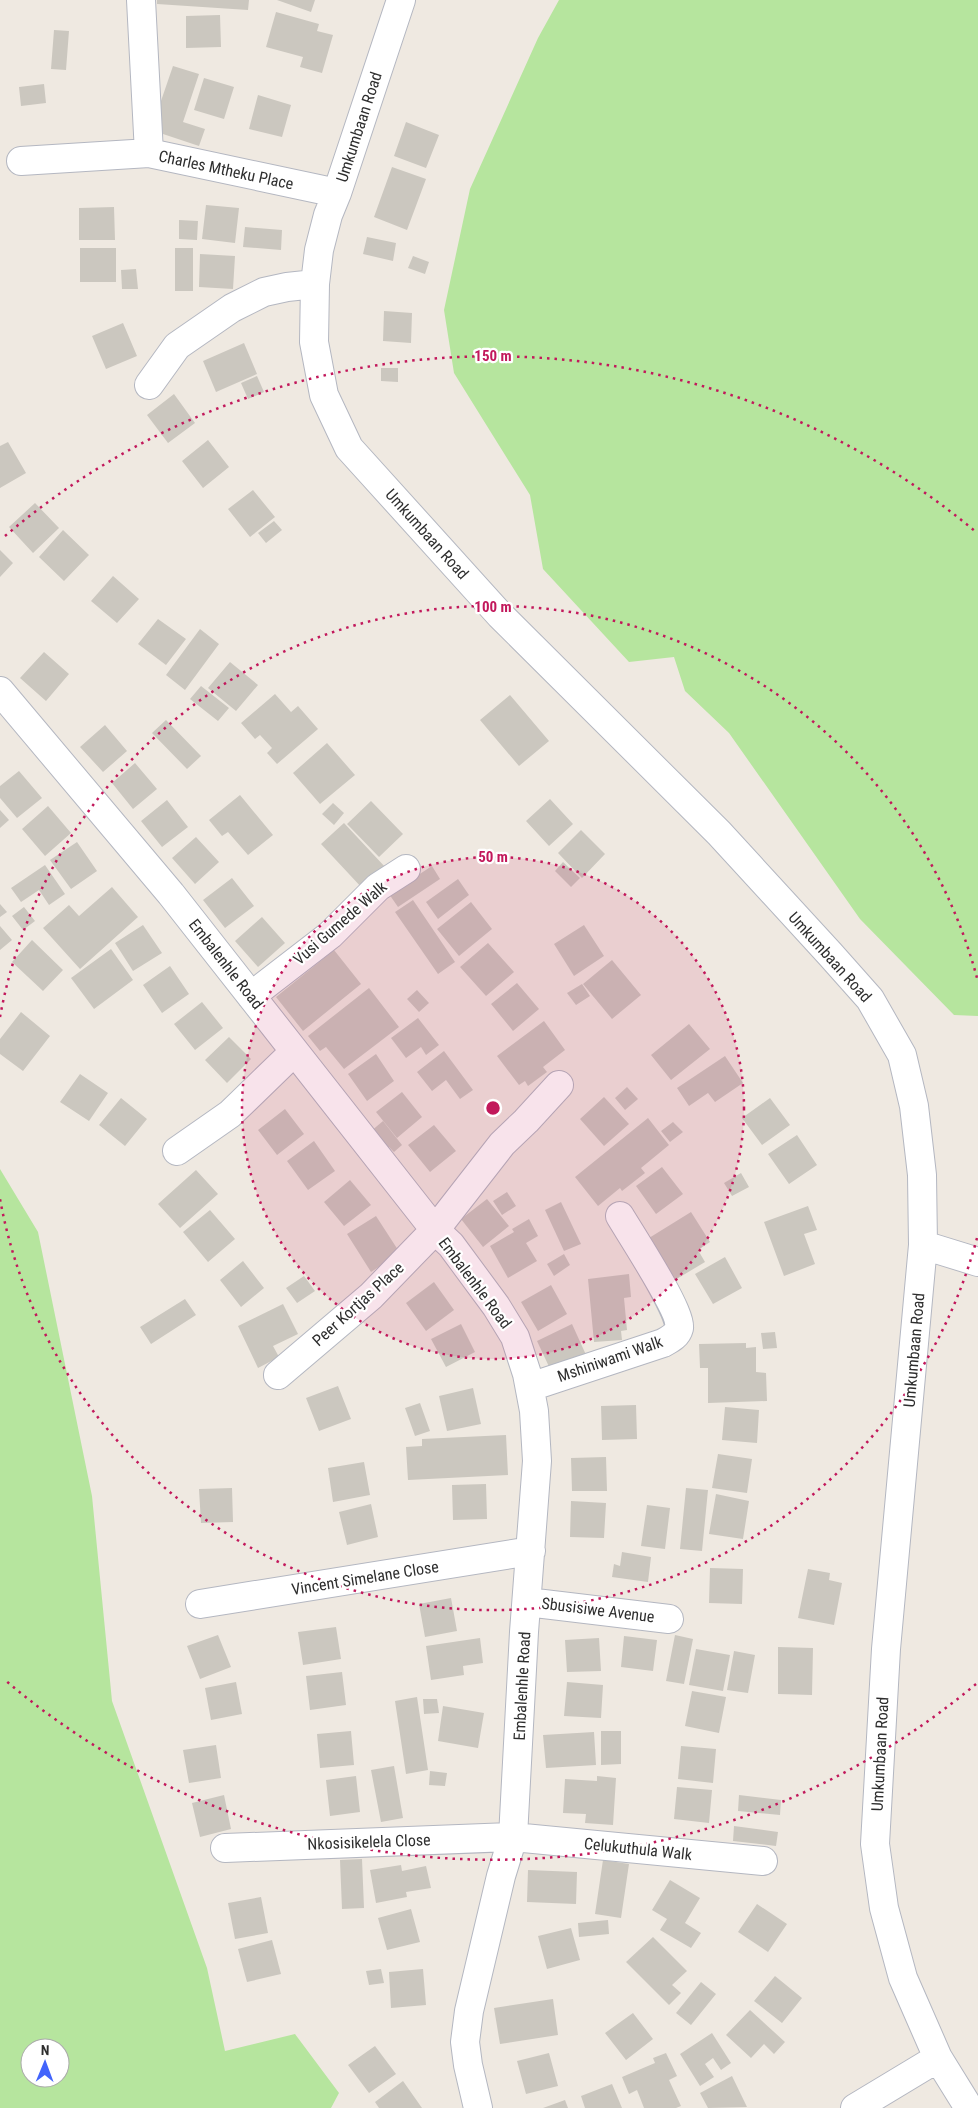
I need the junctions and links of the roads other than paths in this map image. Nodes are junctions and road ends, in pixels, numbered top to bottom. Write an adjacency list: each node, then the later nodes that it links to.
1 (141, 0): 3 (street, Charles Mtheku Place)
2 (401, 0): 5 (street, Umkumbaan Road)
3 (149, 154): 4 (street); 5 (street, Charles Mtheku Place)
4 (21, 161)
5 (337, 194): 6 (street, Umkumbaan Road)
6 (315, 284): 7 (street); 16 (street, Umkumbaan Road)
7 (148, 385)
8 (0, 691): 10 (street, Embalenhle Road)
9 (406, 869): 10 (street, Vusi Gumede Walk)
10 (251, 996): 11 (street, Embalenhle Road)
11 (294, 1052): 13 (street); 15 (street, Embalenhle Road)
12 (558, 1085): 15 (street, Peer Kortjas Place)
13 (177, 1151)
14 (620, 1216): 19 (street, Mshiniwami Walk)
15 (435, 1230): 18 (street, Peer Kortjas Place); 19 (street, Embalenhle Road)
16 (923, 1245): 17 (street); 27 (street, Umkumbaan Road)
17 (978, 1262)
18 (278, 1375)
19 (530, 1387): 20 (street, Embalenhle Road)
20 (530, 1551): 21 (street, Embalenhle Road); 22 (street, Vincent Simelane Close)
21 (527, 1602): 23 (street, Sbusisiwe Avenue); 24 (street, Embalenhle Road)
22 (200, 1604)
23 (669, 1619)
24 (514, 1836): 25 (street, Nkosisikelela Close); 26 (street, Celukuthula Walk); 28 (street, Embalenhle Road)
25 (225, 1848)
26 (763, 1861)
27 (938, 2058): 29 (street); 30 (street, Umkumbaan Road)
28 (478, 2108)
29 (855, 2108)
30 (969, 2108)

